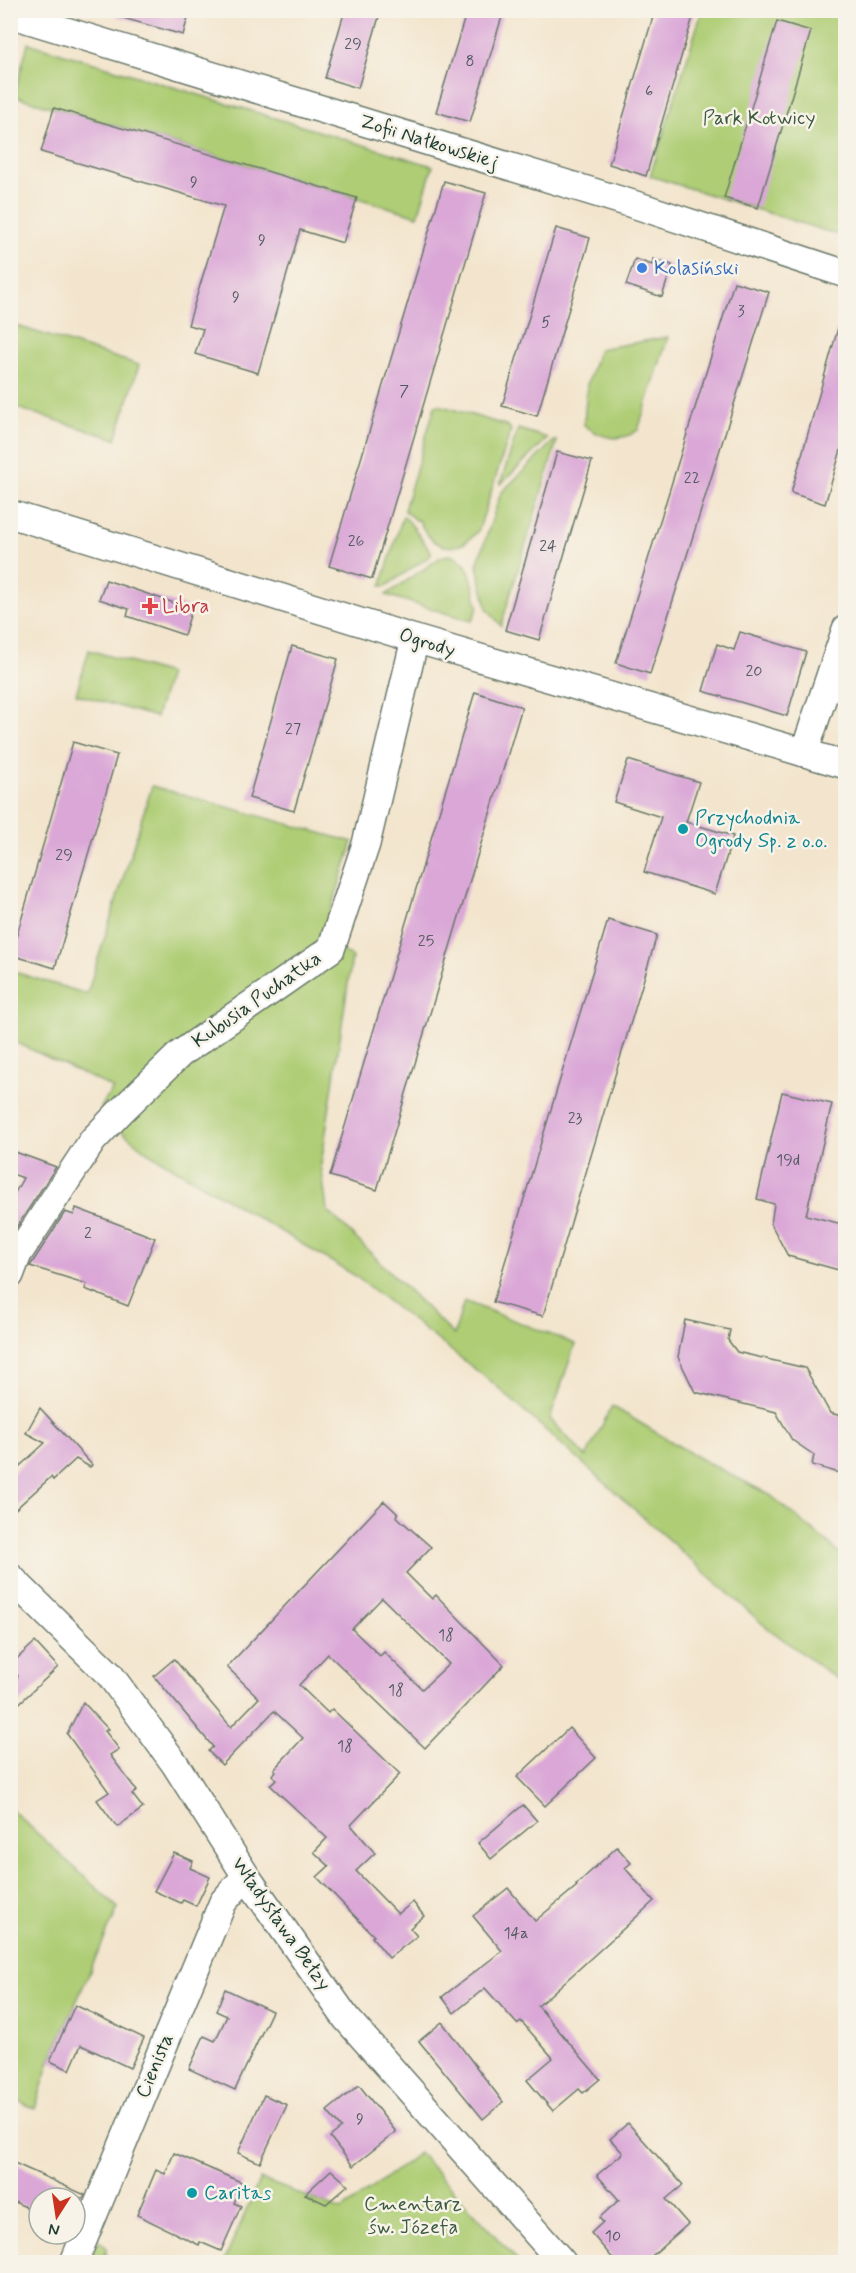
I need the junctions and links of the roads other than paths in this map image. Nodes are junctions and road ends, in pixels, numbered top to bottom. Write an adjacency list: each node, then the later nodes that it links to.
1 (10, 14): 2 (street, Zofii Nałkowskiej)
2 (846, 274)
3 (10, 514): 5 (street, Ogrody)
4 (846, 629): 6 (street)
5 (415, 639): 6 (street, Ogrody); 8 (street, Kubusia Puchatka)
6 (804, 753): 7 (street, Ogrody)
7 (846, 765)
8 (10, 1275)
9 (10, 1577): 10 (street, Władysława Bełzy)
10 (246, 1876): 11 (street, Cienista); 12 (street, Władysława Bełzy)
11 (74, 2262)
12 (562, 2262)

